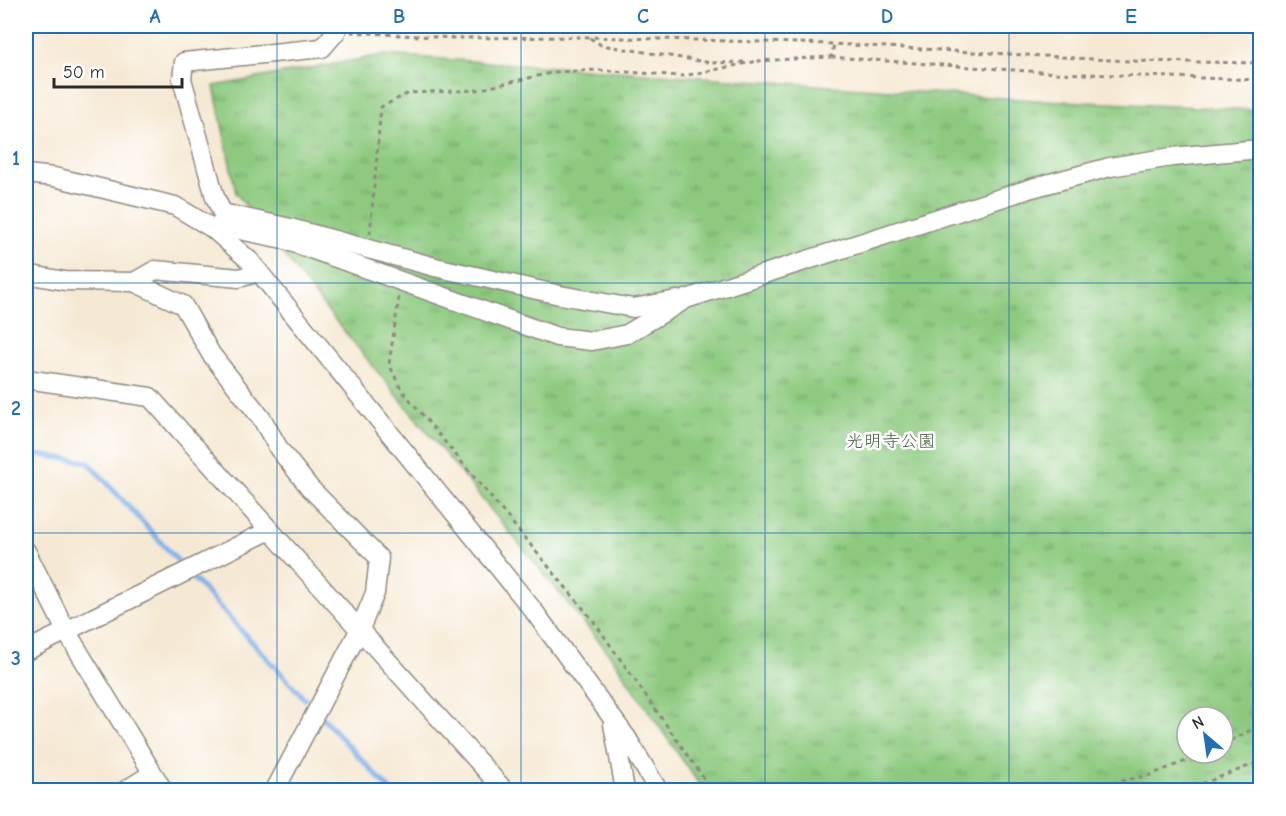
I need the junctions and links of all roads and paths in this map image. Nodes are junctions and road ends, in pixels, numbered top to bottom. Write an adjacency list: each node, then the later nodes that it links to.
1 (190, 26): 2 (path)
2 (334, 28): 3 (path); 11 (street)
3 (588, 37): 4 (path); 6 (path)
4 (834, 44): 5 (path); 7 (path)
5 (831, 57): 6 (path); 8 (path)
6 (758, 62): 12 (path)
7 (1260, 63)
8 (1260, 80)
9 (1260, 149): 17 (street)
10 (26, 174): 11 (street)
11 (221, 223): 13 (street); 16 (street); 17 (street)
12 (380, 238)
13 (259, 272): 15 (street); 24 (street)
14 (26, 274): 15 (street)
15 (134, 282): 21 (street)
16 (401, 282): 17 (street); 36 (path)
17 (686, 299)
18 (26, 380): 19 (street)
19 (270, 530): 21 (street); 22 (street)
20 (26, 551): 22 (street)
21 (360, 629): 32 (street); 33 (street)
22 (66, 631): 23 (street); 29 (street)
23 (26, 651)
24 (613, 719): 34 (street); 35 (street)
25 (1260, 725): 26 (path)
26 (1235, 739)
27 (1260, 762): 38 (path)
28 (1176, 765): 37 (path)
29 (152, 774): 30 (street); 31 (street)
30 (126, 790)
31 (163, 790)
32 (275, 790)
33 (504, 790)
34 (625, 790)
35 (658, 790)
36 (712, 790)
37 (1077, 790)
38 (1185, 790)

